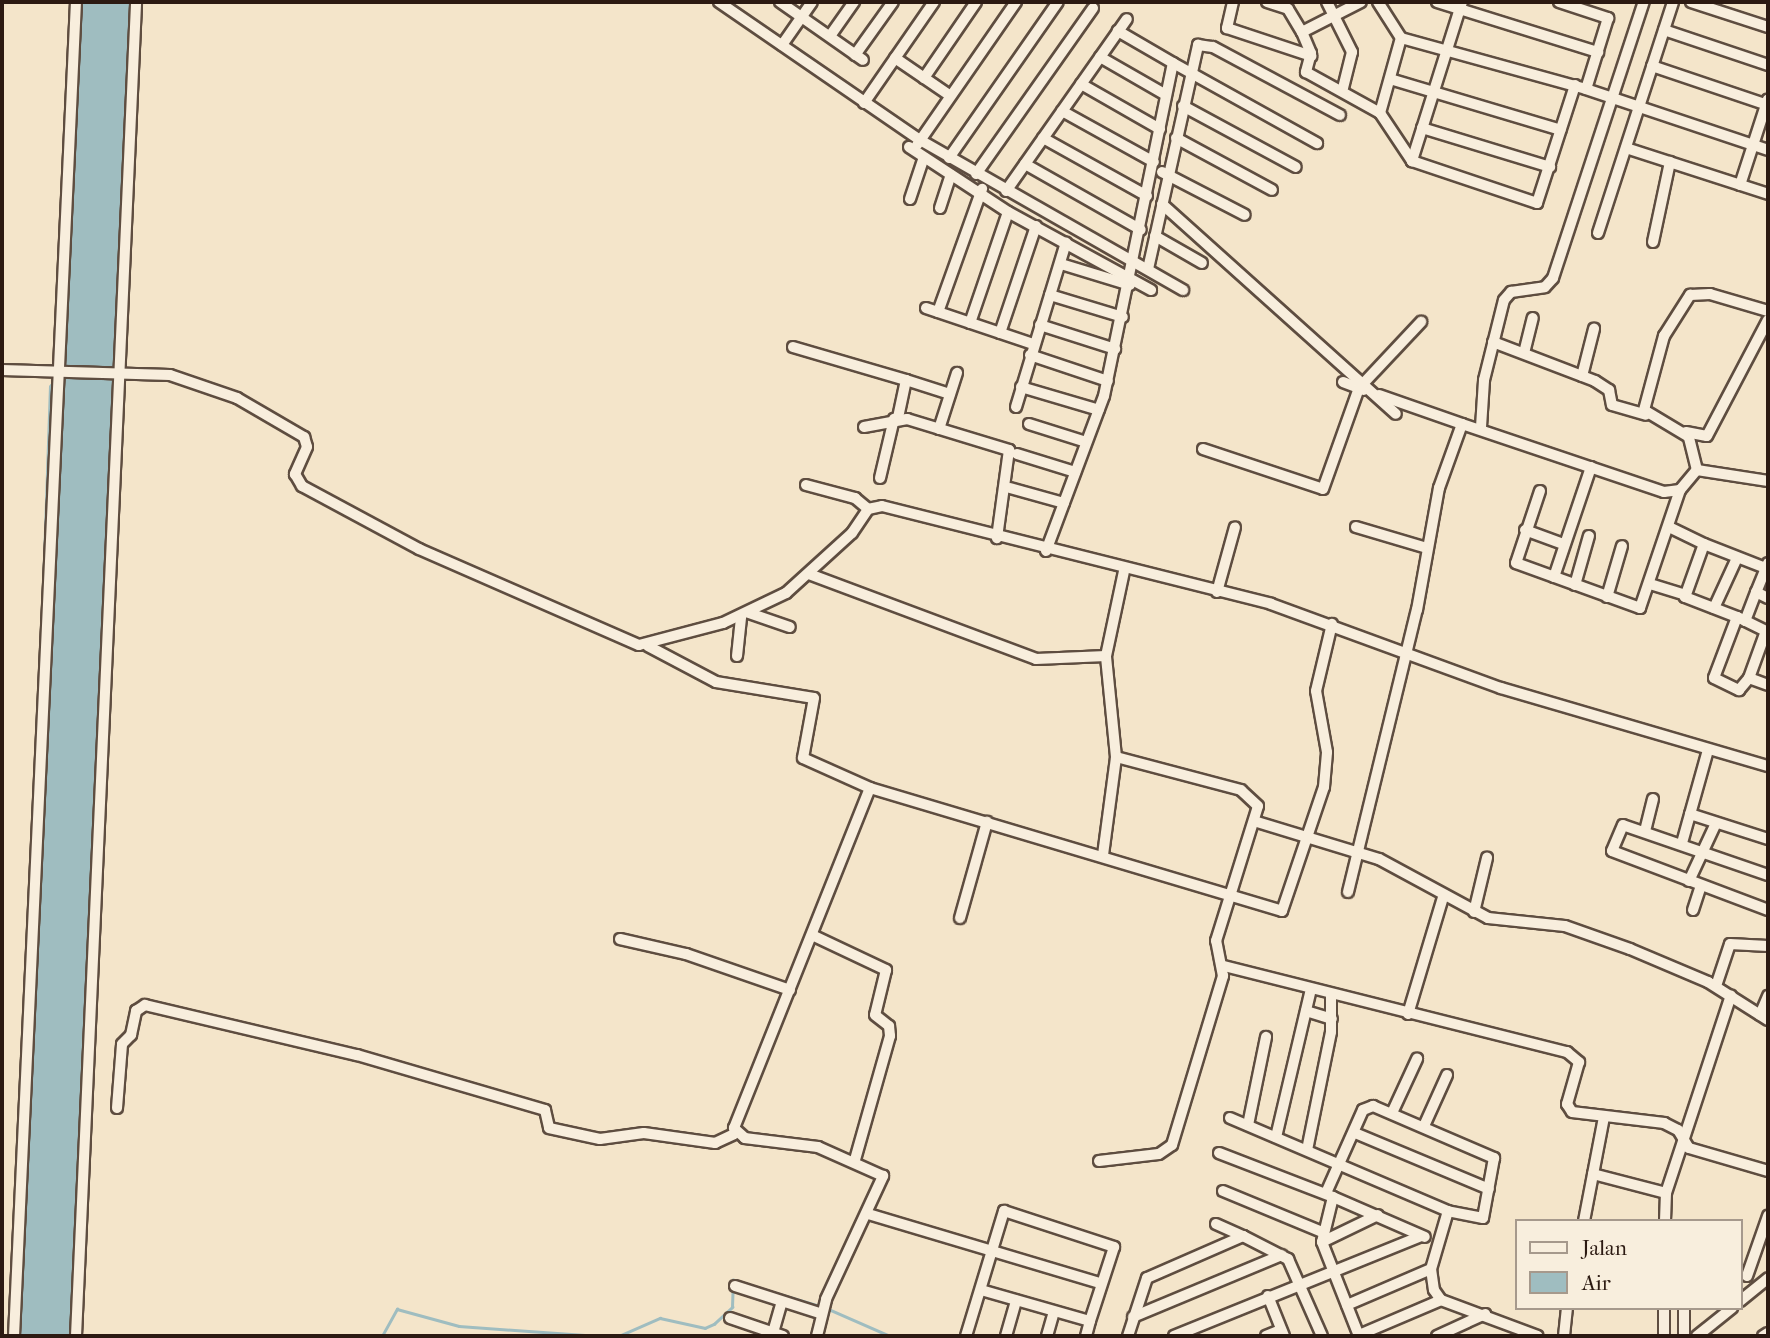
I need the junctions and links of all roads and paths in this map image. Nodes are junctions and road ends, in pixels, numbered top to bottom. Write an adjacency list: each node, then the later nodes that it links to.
1 (76, 2): 125 (street)
2 (136, 2): 122 (street)
3 (780, 2): 25 (street)
4 (812, 2): 25 (street)
5 (854, 2): 32 (street)
6 (892, 2): 32 (street)
7 (934, 2): 39 (street)
8 (976, 2): 44 (street)
9 (1016, 2): 50 (street)
10 (1058, 2): 70 (street)
11 (1233, 2): 37 (street)
12 (1267, 2): 31 (street)
13 (1327, 2): 26 (street)
14 (1361, 2): 26 (street)
15 (1378, 2): 33 (street)
16 (1437, 2): 22 (street)
17 (1559, 2): 23 (street)
18 (1644, 2): 52 (street)
19 (1673, 2): 29 (street)
20 (1691, 2): 28 (street)
21 (724, 3): 34 (street)
22 (1461, 6): 35 (street); 36 (street)
23 (1591, 6): 36 (street)
24 (1093, 8): 79 (street)
25 (802, 16): 32 (street); 34 (street)
26 (1335, 16): 31 (street); 48 (street)
27 (1127, 19): 30 (street)
28 (1768, 27)
29 (1664, 30): 41 (street); 42 (street)
30 (1118, 32): 38 (street); 40 (street)
31 (1302, 32): 37 (street)
32 (830, 36)
33 (1401, 38): 35 (street); 45 (street)
34 (782, 45): 53 (street)
35 (1447, 52): 47 (street); 49 (street)
36 (1598, 52): 47 (street)
37 (1311, 56): 48 (street)
38 (1100, 57): 46 (street); 51 (street)
39 (895, 58): 44 (street); 53 (street)
40 (1173, 63): 43 (street); 51 (street)
41 (1768, 65)
42 (1652, 66): 54 (street); 56 (street)
43 (1190, 73): 55 (street); 59 (street); 65 (street)
44 (924, 78): 50 (street)
45 (1391, 79): 49 (street); 58 (street)
46 (1081, 84): 57 (street); 61 (street)
47 (1580, 87): 52 (street); 62 (street)
48 (1343, 88): 58 (street)
49 (1433, 92): 60 (street); 62 (street)
50 (949, 95): 68 (street)
51 (1167, 96): 61 (street)
52 (1611, 99): 56 (street); 116 (street)
53 (864, 103): 68 (street)
54 (1768, 103): 66 (street)
55 (1183, 106): 64 (street); 75 (street)
56 (1638, 106): 66 (street); 67 (street)
57 (1062, 110): 63 (street); 74 (street)
58 (1380, 113): 71 (street)
59 (1340, 115)
60 (1422, 128): 71 (street); 76 (street)
61 (1160, 129): 74 (street)
62 (1561, 130): 76 (street)
63 (1043, 138): 73 (street); 85 (street)
64 (1176, 138): 77 (street); 81 (street)
65 (1317, 143)
66 (1754, 145): 69 (street); 80 (street)
67 (1626, 148): 72 (street); 93 (street)
68 (917, 149): 70 (street); 78 (street); 86 (street)
69 (1768, 150)
70 (949, 158): 79 (street)
71 (1412, 161): 76 (street)
72 (1670, 162): 80 (street); 96 (street)
73 (1025, 164): 82 (street); 92 (street)
74 (1153, 166): 77 (street); 85 (street)
75 (1296, 167)
76 (1550, 167)
77 (1168, 174): 87 (street); 90 (street)
78 (951, 175): 83 (street); 88 (street)
79 (981, 177): 82 (street); 83 (street)
80 (1740, 185): 84 (street)
81 (1272, 190)
82 (1006, 191): 97 (street)
83 (979, 194): 89 (street); 107 (street)
84 (1768, 194)
85 (1147, 196): 92 (street)
86 (909, 199)
87 (1162, 204): 94 (street); 136 (street)
88 (940, 208)
89 (1008, 212): 91 (street); 112 (street)
90 (1245, 215)
91 (1036, 226): 95 (street); 115 (street)
92 (1141, 230): 97 (street)
93 (1598, 233)
94 (1155, 236): 98 (street); 100 (street)
95 (1066, 242): 99 (street); 101 (street)
96 (1653, 242)
97 (1135, 262): 100 (street); 101 (street)
98 (1202, 263)
99 (1061, 264): 101 (street); 104 (street)
100 (1148, 269): 102 (street)
101 (1131, 283): 103 (street); 108 (street)
102 (1183, 289)
103 (1151, 290)
104 (1050, 295): 108 (street); 113 (street)
105 (926, 308): 107 (street)
106 (1768, 311): 137 (street)
107 (938, 312): 112 (street)
108 (1123, 317): 118 (street)
109 (1533, 318): 120 (street)
110 (1768, 320): 144 (street)
111 (1421, 322): 131 (street)
112 (970, 323): 115 (street)
113 (1040, 324): 118 (street); 119 (street)
114 (1594, 328): 126 (street)
115 (1000, 333): 119 (street)
116 (1493, 342): 120 (street); 142 (street)
117 (793, 347): 127 (street)
118 (1115, 349): 128 (street)
119 (1032, 350): 128 (street); 130 (street)
120 (1524, 353): 126 (street)
121 (2, 370): 124 (street)
122 (114, 372): 125 (street); 188 (street); 302 (street)
123 (957, 373): 133 (street)
124 (39, 374): 125 (street); 132 (street)
125 (59, 374): 132 (street)
126 (1582, 376): 137 (street)
127 (906, 380): 133 (street); 138 (street)
128 (1108, 380): 135 (street)
129 (1343, 382): 131 (street)
130 (1021, 387): 134 (street); 135 (street)
131 (1359, 388): 140 (street); 146 (street)
132 (58, 390): 301 (street)
133 (950, 394): 143 (street)
134 (1016, 407)
135 (1099, 410): 145 (street)
136 (1396, 414)
137 (1646, 415): 144 (street)
138 (896, 419): 141 (street); 143 (street); 151 (street)
139 (1029, 424): 145 (street)
140 (1462, 424): 142 (street); 168 (street)
141 (864, 427)
142 (1480, 427): 148 (street)
143 (939, 429): 164 (street)
144 (1683, 431): 149 (street)
145 (1086, 442): 150 (street)
146 (1203, 449)
147 (1017, 454): 150 (street)
148 (1591, 467): 155 (street); 165 (street)
149 (1696, 470): 152 (street); 155 (street)
150 (1075, 472): 157 (street)
151 (880, 478)
152 (1768, 481)
153 (806, 485): 158 (street)
154 (1010, 488): 157 (street)
155 (1680, 490): 161 (street)
156 (1540, 491): 162 (street)
157 (1064, 503): 169 (street)
158 (868, 509): 164 (street); 173 (street)
159 (1235, 527): 177 (street)
160 (1356, 527): 168 (street)
161 (1668, 527): 166 (street); 175 (street)
162 (1525, 530): 165 (street); 174 (street)
163 (1589, 536): 176 (street)
164 (997, 538): 169 (street)
165 (1563, 544): 174 (street)
166 (1704, 544): 170 (street); 179 (street)
167 (1622, 546): 180 (street)
168 (1427, 548): 189 (street)
169 (1046, 551): 172 (street)
170 (1737, 558): 171 (street); 182 (street)
171 (1765, 565): 178 (street)
172 (1124, 571): 177 (street); 191 (street)
173 (809, 574): 183 (street); 191 (street)
174 (1554, 577): 176 (street)
175 (1650, 584): 179 (street); 180 (street)
176 (1574, 585): 180 (street)
177 (1217, 592): 185 (street)
178 (1756, 592): 181 (street); 184 (street)
179 (1683, 594): 182 (street)
180 (1607, 597)
181 (1768, 598)
182 (1714, 608): 184 (street)
183 (745, 615): 186 (street); 188 (street); 190 (street)
184 (1741, 619): 187 (street); 192 (street)
185 (1332, 624): 189 (street); 204 (street)
186 (790, 627)
187 (1767, 632): 192 (street)
188 (648, 646): 197 (street)
189 (1407, 650): 194 (street); 208 (street)
190 (737, 656)
191 (1106, 656): 195 (street)
192 (1749, 678): 193 (street)
193 (1768, 685)
194 (1708, 750): 196 (street); 199 (street)
195 (1116, 757): 201 (street); 209 (street)
196 (1768, 766)
197 (870, 788): 200 (street); 221 (street)
198 (1653, 799): 203 (street)
199 (1690, 814): 202 (street); 206 (street)
200 (987, 822): 209 (street); 220 (street)
201 (1257, 822): 204 (street); 216 (street)
202 (1716, 823): 205 (street); 207 (street)
203 (1645, 831): 206 (street); 212 (street)
204 (1308, 837): 208 (street); 216 (street)
205 (1768, 839)
206 (1682, 843): 207 (street)
207 (1702, 851): 211 (street); 212 (street)
208 (1360, 852): 214 (street); 215 (street)
209 (1102, 855): 216 (street)
210 (1487, 858): 219 (street)
211 (1768, 875)
212 (1689, 881): 213 (street)
213 (1701, 886): 217 (street); 218 (street)
214 (1348, 892)
215 (1443, 897): 219 (street); 232 (street)
216 (1230, 898): 224 (street)
217 (1693, 910)
218 (1768, 910)
219 (1474, 912): 225 (street)
220 (960, 918)
221 (812, 935): 227 (street); 250 (street)
222 (620, 939): 227 (street)
223 (1768, 946): 225 (street)
224 (1224, 966): 226 (street); 251 (street)
225 (1716, 986): 229 (street)
226 (1311, 989): 228 (street); 231 (street)
227 (790, 990): 245 (street)
228 (1331, 995): 232 (street); 234 (street)
229 (1731, 995): 233 (street); 246 (street)
230 (1768, 996): 233 (street)
231 (1306, 1011): 234 (street); 247 (street)
232 (1408, 1014): 240 (street)
233 (1764, 1018)
234 (1332, 1019): 248 (street)
235 (1266, 1037): 242 (street)
236 (1417, 1059): 239 (street)
237 (1447, 1075): 243 (street)
238 (117, 1108): 245 (street)
239 (1392, 1113): 243 (street); 244 (street)
240 (1604, 1117): 246 (street); 254 (street)
241 (1230, 1118): 242 (street)
242 (1248, 1125): 247 (street)
243 (1424, 1126): 255 (street)
244 (1355, 1133): 252 (street); 255 (street)
245 (734, 1134): 250 (street)
246 (1683, 1136): 253 (street); 257 (street)
247 (1276, 1137): 248 (street)
248 (1307, 1150): 252 (street)
249 (1219, 1153): 258 (street)
250 (856, 1160): 260 (street)
251 (1099, 1161)
252 (1340, 1163): 258 (street); 259 (street)
253 (1768, 1171)
254 (1593, 1174): 257 (street); 263 (street)
255 (1489, 1189): 259 (street)
256 (1223, 1191): 268 (street)
257 (1666, 1193): 264 (street)
258 (1329, 1195): 261 (street); 268 (street)
259 (1448, 1211): 269 (street)
260 (868, 1214): 270 (street); 286 (street)
261 (1378, 1215): 267 (street); 268 (street)
262 (1768, 1216): 274 (street)
263 (1584, 1219)
264 (1665, 1219)
265 (1216, 1224): 266 (street)
266 (1242, 1236): 271 (street); 293 (street)
267 (1422, 1236): 269 (street); 273 (street)
268 (1322, 1237): 273 (street)
269 (1437, 1241): 272 (street)
270 (993, 1250): 276 (street); 276 (street); 279 (street)
271 (1282, 1255): 277 (street); 293 (street)
272 (1431, 1269): 282 (street); 285 (street)
273 (1333, 1272): 277 (street); 285 (street)
274 (1744, 1275): 275 (street)
275 (1767, 1281): 283 (street)
276 (1100, 1283): 295 (street)
277 (1301, 1285): 280 (street); 311 (street)
278 (735, 1286): 284 (street)
279 (981, 1290): 281 (street); 304 (street)
280 (1268, 1296): 297 (street); 309 (street)
281 (1016, 1300): 291 (street); 305 (street)
282 (1441, 1300): 292 (street); 299 (street)
283 (1742, 1300)
284 (782, 1302): 286 (street); 298 (street)
285 (1346, 1306): 299 (street)
286 (823, 1309): 303 (street)
287 (1567, 1310): 313 (street)
288 (1664, 1310): 314 (street)
289 (1684, 1310): 315 (street)
290 (1730, 1310): 316 (street)
291 (1054, 1312): 295 (street); 306 (street)
292 (1485, 1314): 300 (street); 312 (street)
293 (1133, 1317): 308 (street)
294 (730, 1318): 298 (street)
295 (1090, 1321): 307 (street)
296 (1768, 1332): 317 (street)
297 (1283, 1333): 310 (street)
298 (776, 1335)
299 (1359, 1335)
300 (1529, 1335)
301 (14, 1336)
302 (76, 1336)
303 (817, 1336)
304 (966, 1336)
305 (1006, 1336)
306 (1047, 1336)
307 (1086, 1336)
308 (1128, 1336)
309 (1174, 1336)
310 (1266, 1336)
311 (1322, 1336)
312 (1437, 1336)
313 (1564, 1336)
314 (1664, 1336)
315 (1684, 1336)
316 (1697, 1336)
317 (1763, 1336)

